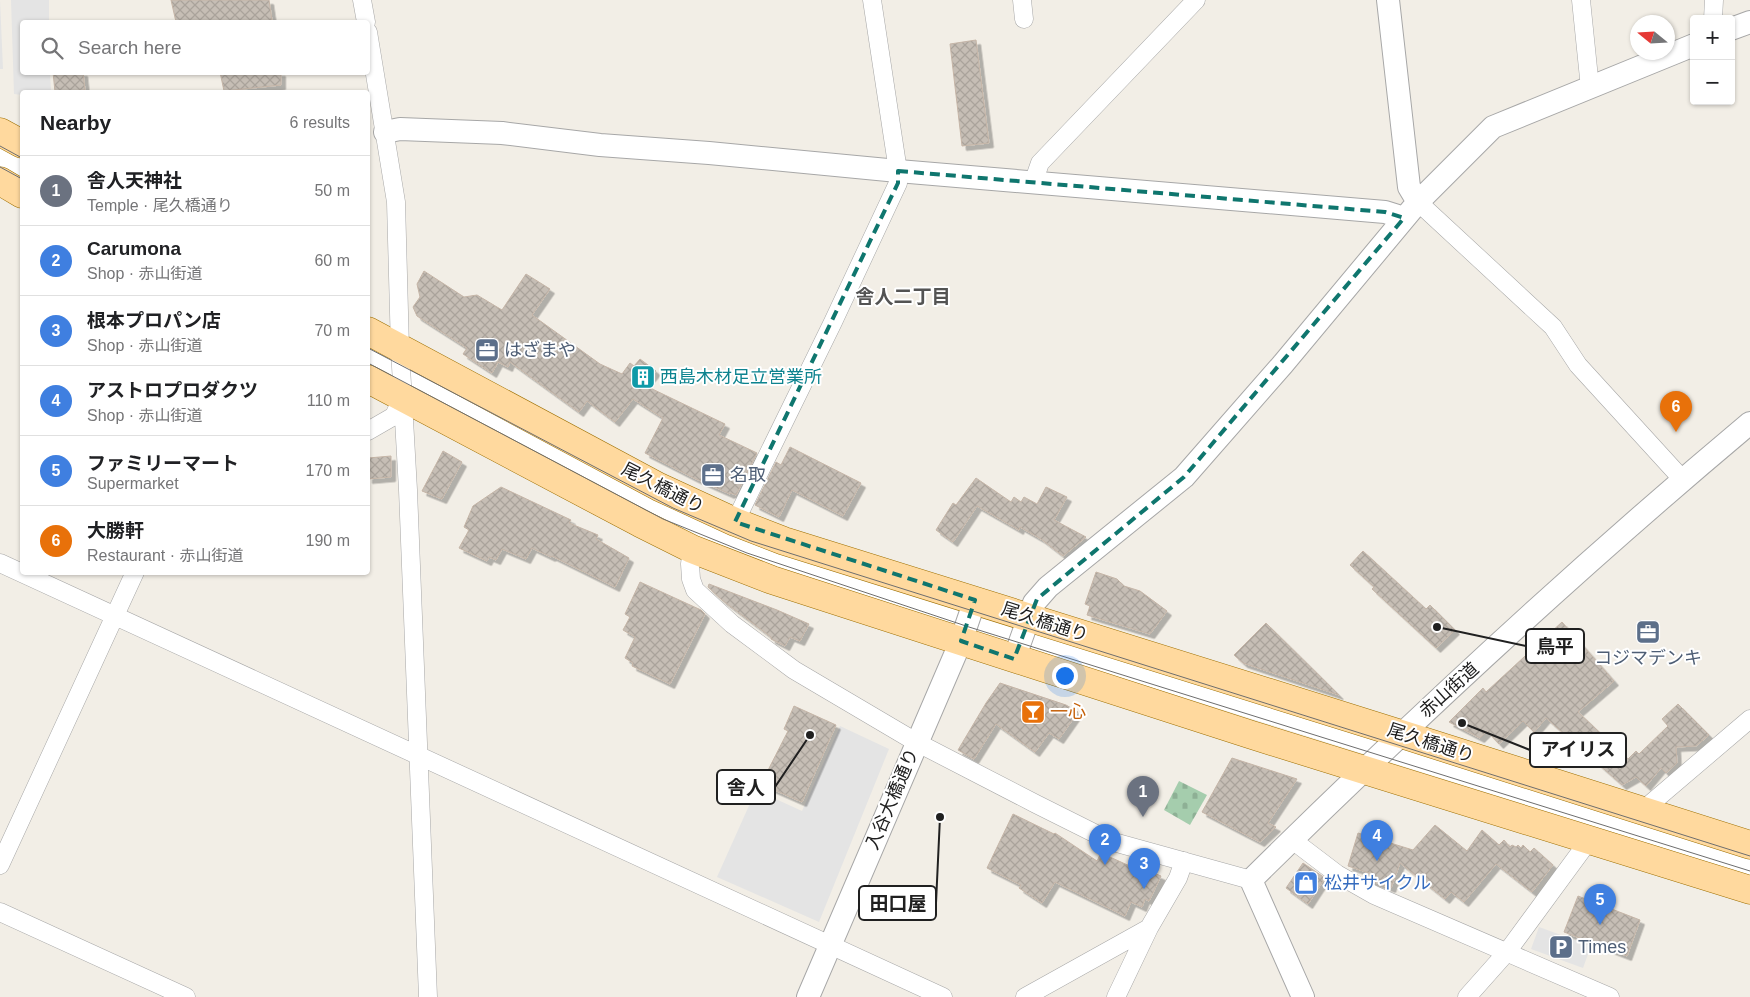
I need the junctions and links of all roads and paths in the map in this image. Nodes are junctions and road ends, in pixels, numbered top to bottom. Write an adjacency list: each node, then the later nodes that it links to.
1 (362, 0): 10 (street)
2 (872, 0): 19 (street)
3 (1022, 0): 9 (street)
4 (1196, 0): 21 (street)
5 (1388, 0): 23 (street)
6 (1581, 0): 15 (street)
7 (1714, 0): 8 (street)
8 (1714, 15)
9 (1024, 19)
10 (366, 20)
11 (1750, 22): 12 (street)
12 (1735, 28)
13 (370, 44): 17 (street)
14 (1690, 47): 15 (street)
15 (1590, 88): 23 (street)
16 (0, 132): 18 (main road)
17 (385, 132): 19 (street); 25 (street)
18 (20, 143)
19 (898, 172): 21 (street); 31 (street)
20 (0, 182): 22 (main road)
21 (1033, 183): 23 (street)
22 (20, 193)
23 (1411, 210): 30 (street); 39 (street)
24 (370, 333): 25 (main road, 尾久橋通り)
25 (400, 349): 27 (street); 31 (main road, 尾久橋通り)
26 (370, 380): 27 (main road)
27 (402, 398): 29 (street); 32 (main road); 45 (street)
28 (1750, 423): 30 (street, 赤山街道)
29 (370, 430)
30 (1683, 480): 43 (street, 赤山街道)
31 (735, 522): 37 (main road, 尾久橋通り)
32 (692, 549): 40 (main road); 44 (street)
33 (0, 563): 34 (street)
34 (20, 572)
35 (26, 575): 38 (street)
36 (134, 575): 38 (street)
37 (975, 600): 39 (main road, 尾久橋通り); 40 (street, 入谷大橋通り)
38 (116, 616): 45 (street); 52 (street)
39 (1028, 617): 41 (street); 43 (main road, 尾久橋通り)
40 (961, 641): 41 (main road); 44 (street, 入谷大橋通り)
41 (1014, 659): 46 (main road)
42 (1749, 721): 47 (street)
43 (1401, 734): 46 (street, 赤山街道); 47 (main road, 尾久橋通り)
44 (916, 742): 51 (street); 57 (street, 入谷大橋通り)
45 (419, 754): 57 (street); 60 (street)
46 (1364, 769): 48 (street, 赤山街道); 49 (main road)
47 (1642, 811): 50 (main road, 尾久橋通り)
48 (1291, 839): 53 (street, 赤山街道); 58 (street)
49 (1590, 839): 54 (main road); 58 (street)
50 (1750, 845)
51 (1184, 861): 53 (street); 56 (street)
52 (0, 865)
53 (1251, 880): 65 (street)
54 (1750, 890)
55 (0, 912): 59 (street)
56 (1149, 928): 63 (street); 64 (street)
57 (830, 944): 61 (street, 入谷大橋通り); 62 (street)
58 (1507, 952): 66 (street); 67 (street)
59 (186, 997)
60 (428, 997)
61 (808, 997)
62 (943, 997)
63 (1025, 997)
64 (1116, 997)
65 (1304, 997)
66 (1467, 997)
67 (1610, 997)

